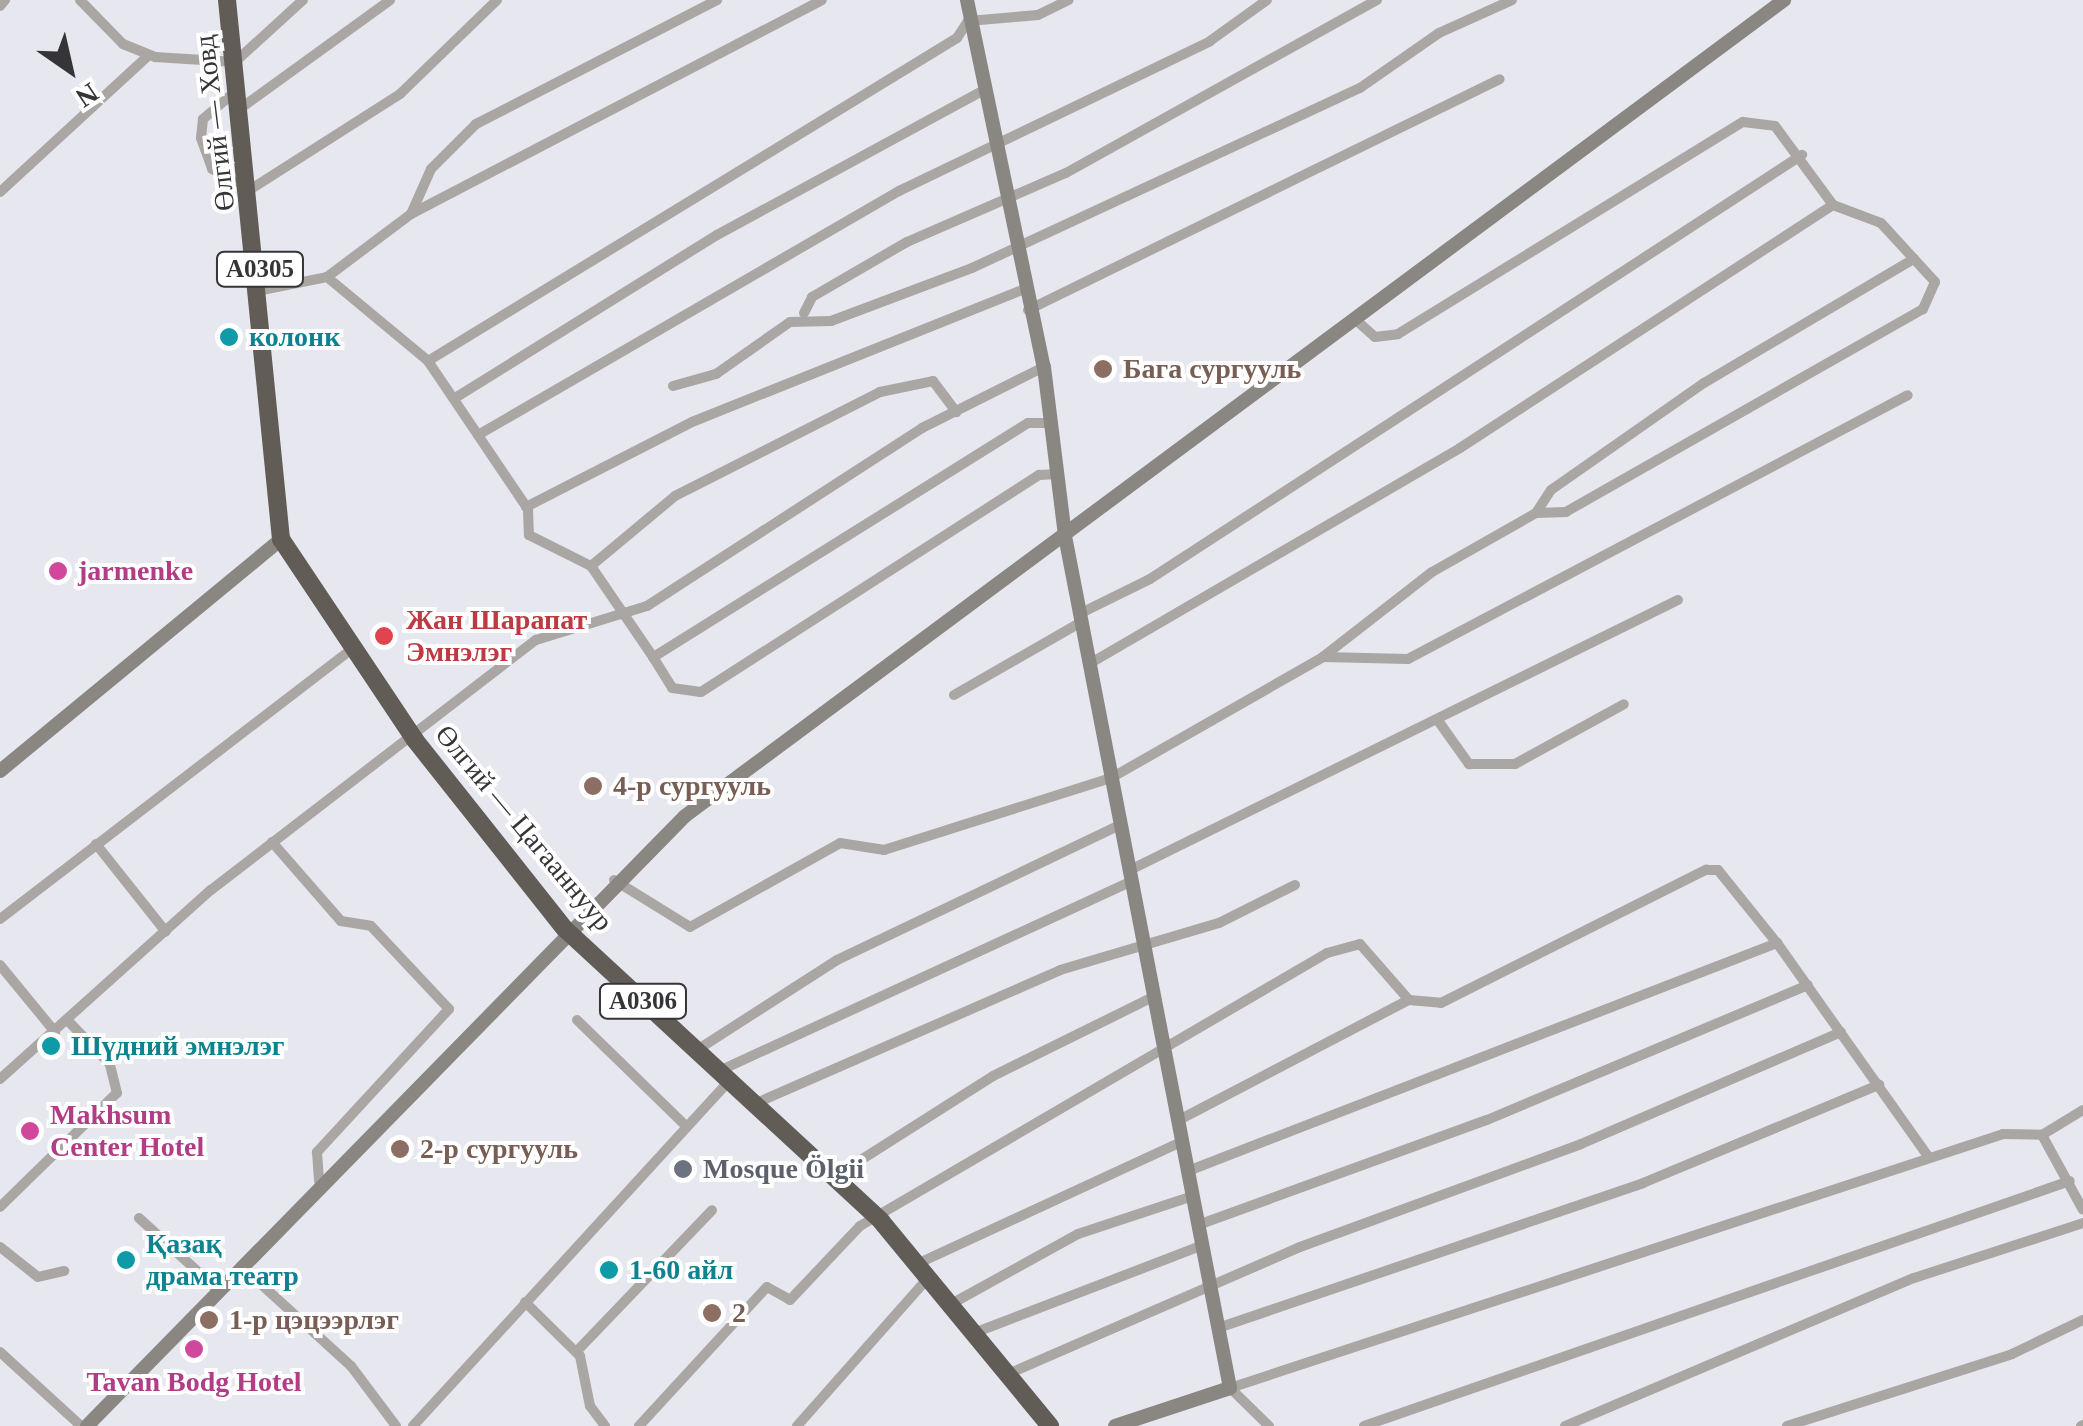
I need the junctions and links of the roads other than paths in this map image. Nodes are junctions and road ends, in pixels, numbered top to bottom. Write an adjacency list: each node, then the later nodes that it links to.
1 (80, 0): 15 (street)
2 (228, 0): 16 (highway, Өлгий — Ховд / A0305)
3 (303, 0): 16 (street)
4 (390, 0): 19 (street)
5 (497, 0): 22 (street)
6 (717, 0): 26 (street)
7 (822, 0): 26 (street)
8 (966, 0): 14 (street)
9 (1068, 0): 14 (street)
10 (1267, 0): 20 (street)
11 (1376, 0): 24 (street)
12 (1512, 0): 27 (street)
13 (1784, 0): 34 (street)
14 (968, 21): 18 (street); 35 (street)
15 (148, 54): 16 (street); 23 (street)
16 (235, 62): 19 (highway, Өлгий — Ховд / A0305)
17 (1500, 79): 32 (street)
18 (982, 91): 20 (street); 39 (street)
19 (240, 99): 22 (highway, Өлгий — Ховд / A0305); 22 (street)
20 (996, 140): 24 (street); 42 (street)
21 (1802, 155): 25 (street); 34 (street); 51 (street)
22 (251, 191): 31 (highway, Өлгий — Ховд / A0305)
23 (0, 192)
24 (1004, 192): 27 (street); 33 (street)
25 (1834, 205): 28 (street); 55 (street)
26 (411, 214): 29 (street)
27 (1020, 244): 30 (street); 37 (street)
28 (1914, 258): 45 (street); 45 (street)
29 (327, 277): 31 (street); 35 (street)
30 (1024, 289): 32 (street); 44 (street)
31 (262, 290): 47 (highway, Өлгий — Ховд / A0305)
32 (1027, 310): 36 (street)
33 (804, 313)
34 (1356, 320): 46 (street)
35 (428, 360): 39 (street)
36 (1044, 367): 40 (street); 41 (street)
37 (673, 386)
38 (1908, 395): 54 (street)
39 (456, 398): 42 (street)
40 (956, 412): 48 (street); 50 (street)
41 (1050, 423): 43 (street); 53 (street)
42 (478, 435): 44 (street)
43 (1059, 474): 46 (street); 53 (street)
44 (526, 507): 48 (street)
45 (1536, 513): 54 (street)
46 (1065, 536): 51 (street); 66 (street)
47 (281, 539): 52 (highway, Өлгий — Цагааннуур / A0306); 60 (street)
48 (591, 566): 50 (street)
49 (1678, 600): 58 (street)
50 (625, 616): 53 (street); 59 (street)
51 (1082, 617): 55 (street); 56 (street)
52 (354, 648): 59 (highway, Өлгий — Цагааннуур / A0306); 64 (street)
53 (653, 657)
54 (1322, 657): 61 (street)
55 (1089, 664): 61 (street)
56 (954, 695)
57 (1624, 704): 58 (street)
58 (1439, 722): 65 (street)
59 (415, 740): 63 (street); 69 (highway, Өлгий — Цагааннуур / A0306)
60 (0, 770)
61 (1111, 778): 62 (street); 66 (street)
62 (1120, 825): 65 (street); 81 (street)
63 (272, 842): 70 (street); 95 (street)
64 (96, 844): 68 (street); 70 (street)
65 (1129, 877): 72 (street); 83 (street)
66 (614, 880): 69 (street)
67 (1295, 885): 72 (street)
68 (0, 919)
69 (565, 930): 81 (highway, Өлгий — Цагааннуур / A0306); 95 (street)
70 (166, 932): 78 (street)
71 (1777, 943): 74 (street); 76 (street); 93 (street)
72 (1142, 947): 75 (street); 86 (street)
73 (0, 965): 79 (street)
74 (1808, 985): 80 (street); 104 (street)
75 (1153, 997): 82 (street); 94 (street)
76 (1409, 1000): 82 (street); 88 (street)
77 (577, 1020): 89 (street)
78 (68, 1021): 79 (street); 98 (street)
79 (55, 1032): 84 (street)
80 (1841, 1032): 85 (street); 110 (street)
81 (696, 1050): 83 (highway, Өлгий — Цагааннуур / A0306)
82 (1166, 1051): 88 (street); 102 (street)
83 (724, 1076): 86 (highway, Өлгий — Цагааннуур / A0306); 89 (street)
84 (0, 1079)
85 (1879, 1085): 92 (street); 115 (street)
86 (753, 1105): 94 (highway, Өлгий — Цагааннуур / A0306)
87 (2083, 1110): 90 (street)
88 (1179, 1120): 91 (street)
89 (686, 1126): 112 (street)
90 (2042, 1134): 92 (street); 96 (street)
91 (1183, 1141): 93 (street); 108 (street)
92 (1929, 1158): 120 (street)
93 (1188, 1172): 97 (street)
94 (834, 1177): 102 (highway, Өлгий — Цагааннуур / A0306)
95 (319, 1181): 107 (street)
96 (2070, 1181): 100 (street); 130 (street)
97 (1193, 1196): 104 (street); 113 (street)
98 (0, 1207)
99 (712, 1210): 117 (street)
100 (2083, 1210)
101 (139, 1218): 111 (street)
102 (881, 1221): 108 (highway, Өлгий — Цагааннуур / A0306); 125 (street)
103 (2083, 1223): 131 (street)
104 (1198, 1224): 105 (street)
105 (1203, 1245): 110 (street); 116 (street)
106 (0, 1247): 109 (street)
107 (239, 1264): 111 (street); 122 (street)
108 (924, 1270): 113 (highway, Өлгий — Цагааннуур / A0306); 126 (street)
109 (64, 1271)
110 (1209, 1284): 115 (street); 119 (street)
111 (216, 1288): 121 (street)
112 (525, 1302): 117 (street); 123 (street)
113 (952, 1304): 116 (highway, Өлгий — Цагааннуур / A0306)
114 (2083, 1320): 132 (street)
115 (1218, 1328): 120 (street)
116 (974, 1333): 119 (highway, Өлгий — Цагааннуур / A0306)
117 (576, 1351): 124 (street)
118 (0, 1352): 121 (street)
119 (1008, 1374): 127 (highway, Өлгий — Цагааннуур / A0306)
120 (1230, 1388): 128 (street); 129 (street)
121 (84, 1426)
122 (396, 1426)
123 (413, 1426)
124 (605, 1426)
125 (639, 1426)
126 (797, 1426)
127 (1050, 1426)
128 (1115, 1426)
129 (1269, 1426)
130 (1364, 1426)
131 (1566, 1426)
132 (1786, 1426)

